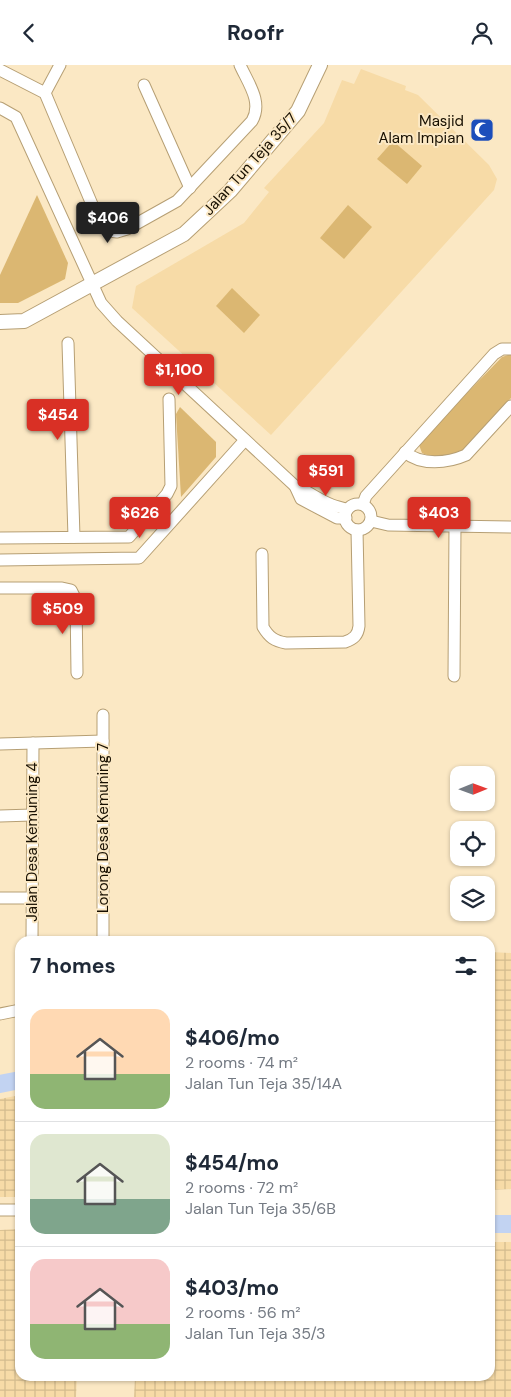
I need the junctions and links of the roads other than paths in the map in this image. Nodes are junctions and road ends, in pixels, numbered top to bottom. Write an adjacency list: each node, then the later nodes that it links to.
1 (60, 65): 6 (street)
2 (240, 65): 8 (street)
3 (320, 65): 9 (street, Jalan Tun Teja 35/7)
4 (0, 70): 6 (street)
5 (144, 85): 8 (street)
6 (45, 93): 8 (street)
7 (0, 108): 9 (street)
8 (190, 187)
9 (93, 284): 10 (street, Jalan Tun Teja 35/7); 15 (street)
10 (0, 322)
11 (68, 343): 24 (street)
12 (511, 349): 16 (street)
13 (169, 399): 24 (street)
14 (511, 406): 16 (street)
15 (245, 440): 17 (street); 27 (street)
16 (405, 452): 18 (street)
17 (295, 487): 19 (street); 19 (street)
18 (363, 504): 19 (street); 20 (street)
19 (344, 511): 23 (street)
20 (371, 521): 21 (street); 23 (street)
21 (455, 526): 22 (street); 30 (street)
22 (511, 527)
23 (357, 530): 26 (street)
24 (74, 537): 25 (street)
25 (0, 538)
26 (262, 554)
27 (0, 561)
28 (0, 588): 29 (street)
29 (77, 673)
30 (454, 676)
31 (104, 715): 32 (street, Lorong Desa Kemuning 7)
32 (103, 741): 33 (street); 40 (street, Lorong Desa Kemuning 7)
33 (33, 743): 34 (street); 35 (street, Jalan Desa Kemuning 4)
34 (0, 744)
35 (32, 815): 36 (street); 37 (street, Jalan Desa Kemuning 4)
36 (0, 816)
37 (32, 898): 38 (street); 39 (street, Jalan Desa Kemuning 4)
38 (0, 899)
39 (32, 936)
40 (103, 936)
41 (15, 1011): 42 (street)
42 (0, 1014)
43 (0, 1210): 44 (street)
44 (15, 1210)

